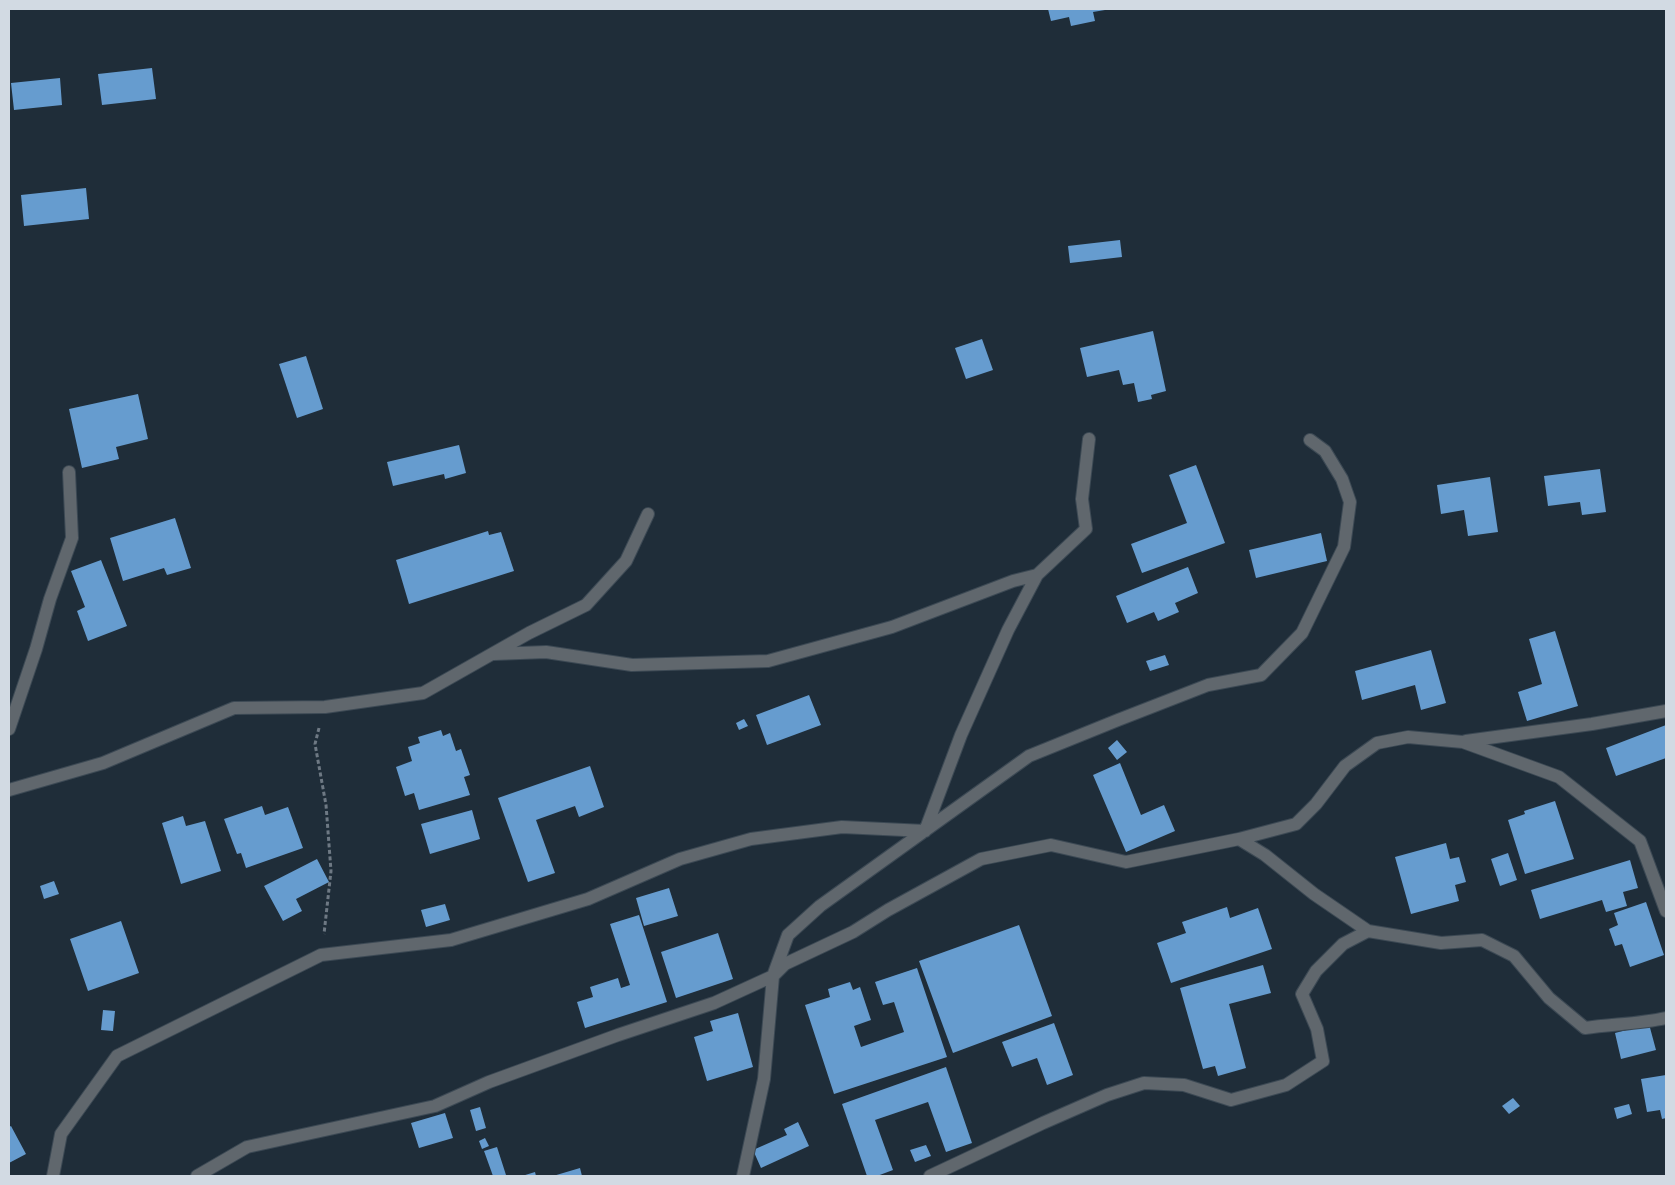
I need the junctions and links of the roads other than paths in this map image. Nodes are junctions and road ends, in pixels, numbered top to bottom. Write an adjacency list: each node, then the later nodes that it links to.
1 (1089, 439): 5 (street)
2 (1310, 440): 11 (street)
3 (69, 472): 8 (street)
4 (648, 514): 6 (street)
5 (1037, 575): 6 (street); 11 (street)
6 (492, 654): 10 (street)
7 (1666, 711): 9 (street)
8 (9, 729)
9 (1464, 742): 12 (street); 13 (street)
10 (9, 790)
11 (925, 831): 15 (street); 17 (street)
12 (1239, 839): 14 (street); 15 (street)
13 (1666, 911)
14 (1368, 932): 16 (street); 20 (street)
15 (773, 976): 18 (street); 19 (street)
16 (1666, 1018)
17 (53, 1176)
18 (197, 1176)
19 (743, 1176)
20 (930, 1176)

